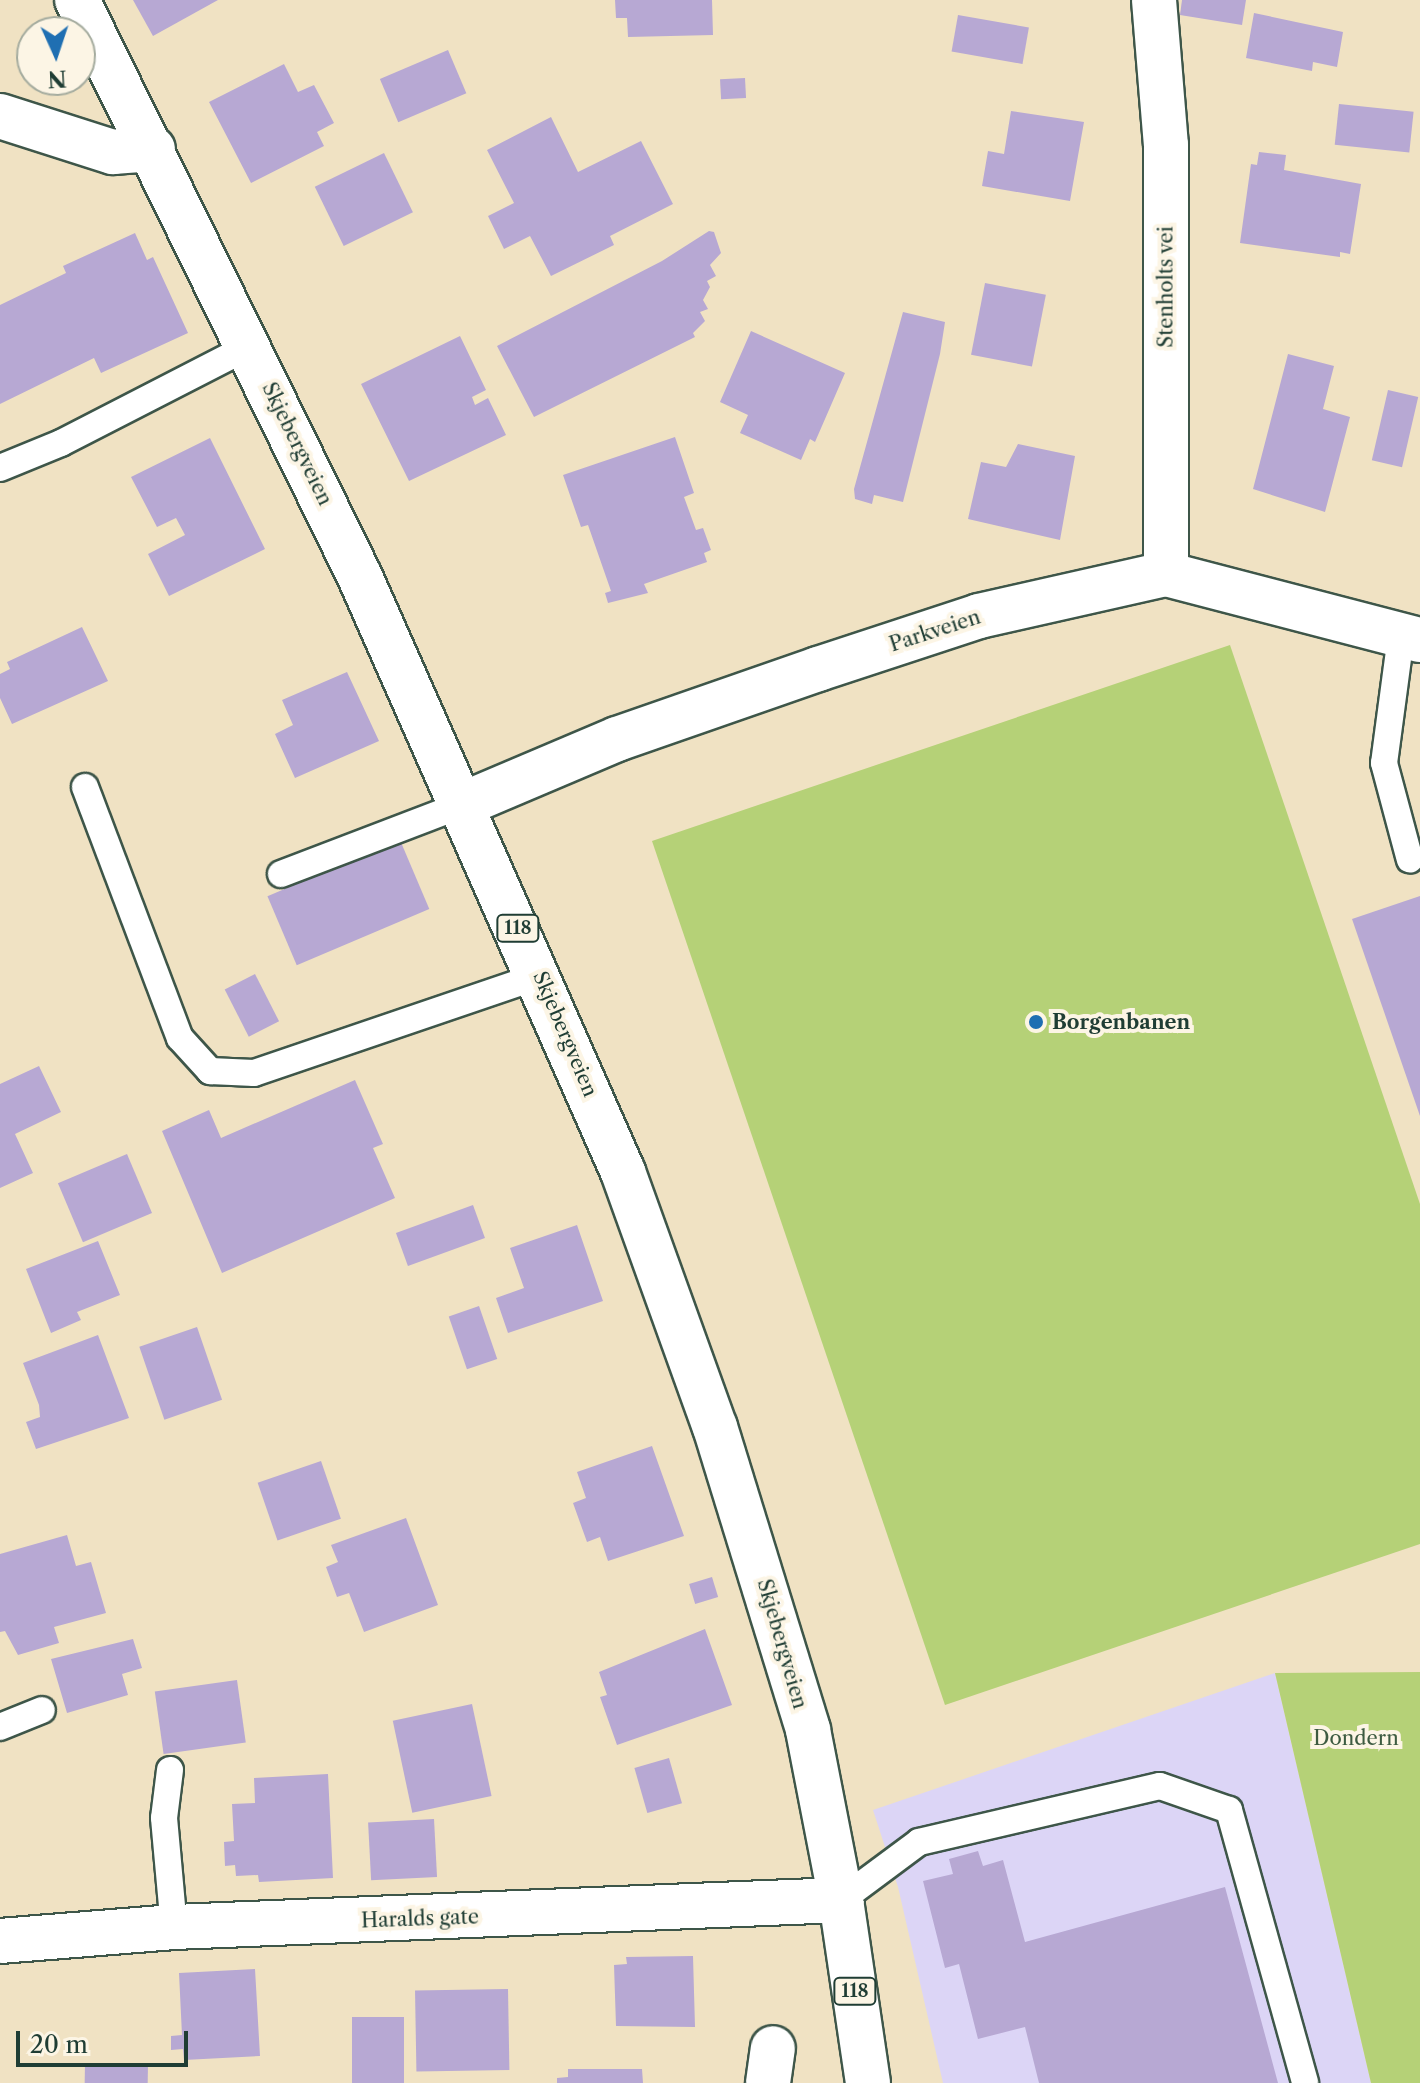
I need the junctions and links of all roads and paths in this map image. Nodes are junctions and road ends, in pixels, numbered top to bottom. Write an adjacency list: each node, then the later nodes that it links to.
1 (77, 0): 4 (street, Skjebergveien / 118)
2 (1154, 0): 7 (street, Stenholts vei)
3 (0, 116): 4 (street)
4 (153, 149): 5 (street, Skjebergveien / 118)
5 (250, 346): 6 (lane); 10 (street, Skjebergveien / 118)
6 (0, 468)
7 (1166, 574): 8 (street, Parkveien); 10 (street, Parkveien)
8 (1410, 638): 11 (lane)
9 (85, 787): 13 (lane)
10 (464, 804): 12 (lane); 13 (street, Skjebergveien / 118)
11 (1410, 860)
12 (281, 874)
13 (539, 976): 17 (street, Skjebergveien / 118)
14 (42, 1710): 15 (lane)
15 (0, 1727)
16 (170, 1770): 18 (lane)
17 (841, 1900): 18 (street, Haralds gate); 20 (street, Skjebergveien / 118); 21 (lane)
18 (174, 1927): 19 (street, Haralds gate)
19 (0, 1941)
20 (868, 2083)
21 (1305, 2083)

